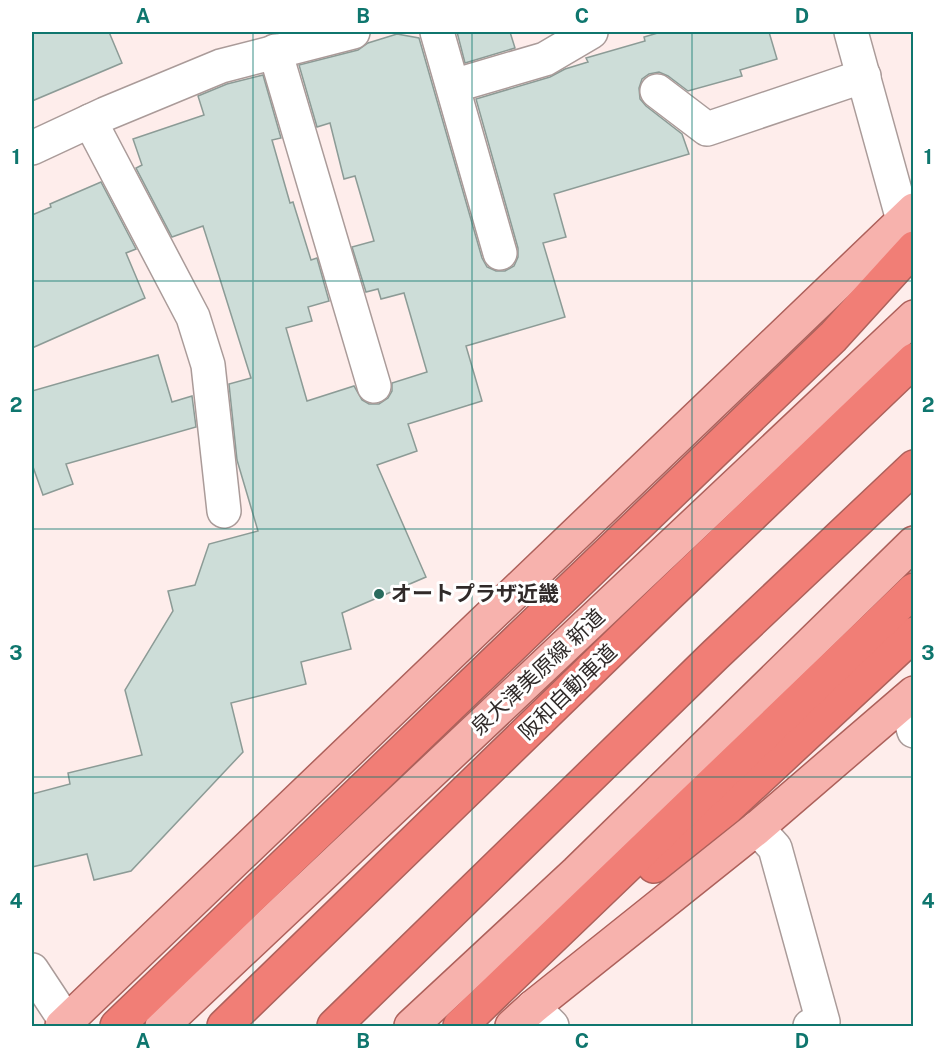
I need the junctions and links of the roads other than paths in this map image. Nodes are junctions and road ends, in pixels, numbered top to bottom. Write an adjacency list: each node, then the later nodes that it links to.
1 (353, 32): 5 (street)
2 (437, 32): 7 (street)
3 (591, 32): 7 (street)
4 (851, 32): 6 (street)
5 (290, 42): 9 (street); 15 (street)
6 (864, 76): 8 (street); 11 (street)
7 (453, 86): 12 (street)
8 (657, 91)
9 (90, 121): 10 (street); 17 (street)
10 (32, 148)
11 (910, 226): 26 (main road); 27 (highway)
12 (500, 253)
13 (914, 317): 28 (main road, 泉大津美原線 新道)
14 (914, 360): 29 (highway, 阪和自動車道)
15 (374, 386)
16 (914, 467): 30 (highway)
17 (224, 511)
18 (914, 543): 31 (main road)
19 (914, 590): 24 (highway)
20 (914, 634): 24 (highway)
21 (911, 708): 22 (main road)
22 (757, 828): 25 (main road); 33 (street)
23 (32, 970): 26 (street)
24 (498, 991): 32 (highway)
25 (532, 1020)
26 (66, 1025)
27 (117, 1026)
28 (162, 1026)
29 (224, 1026)
30 (334, 1026)
31 (411, 1026)
32 (460, 1026)
33 (810, 1026)

